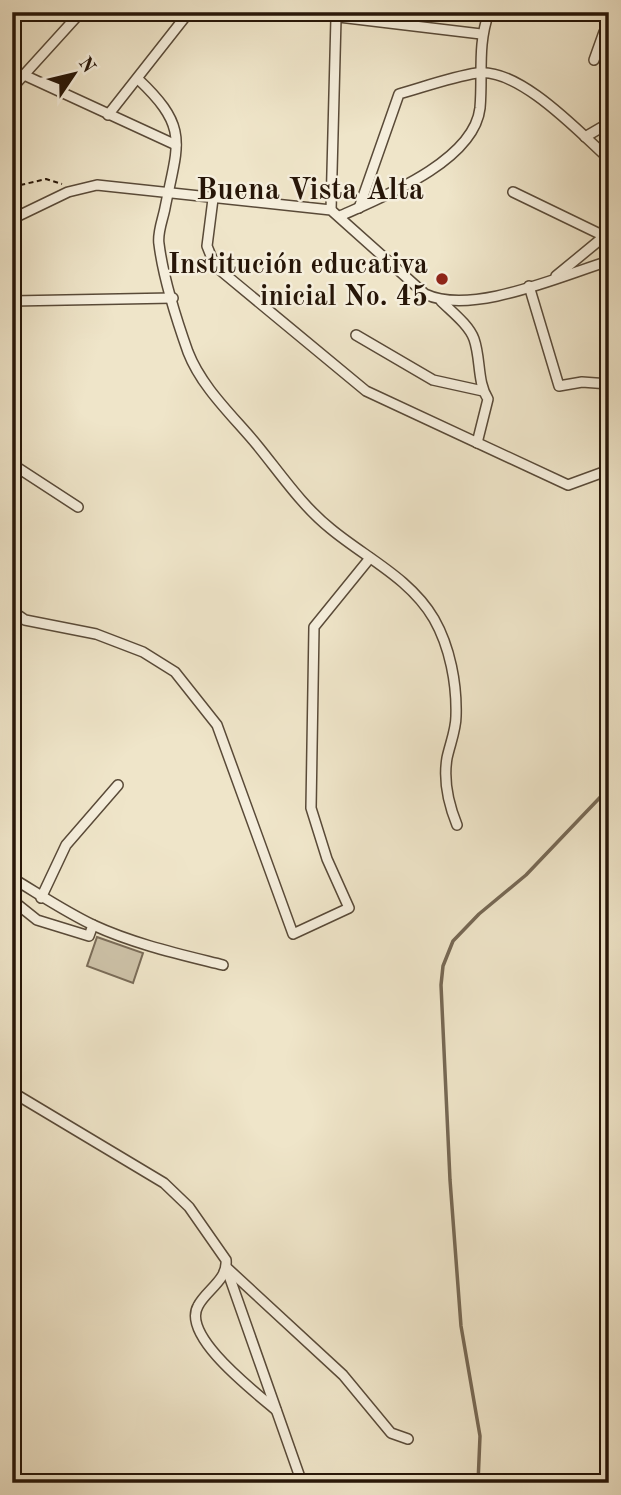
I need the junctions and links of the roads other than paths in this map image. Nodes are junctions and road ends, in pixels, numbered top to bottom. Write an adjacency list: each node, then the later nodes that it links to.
1 (82, 12): 10 (street)
2 (189, 12): 11 (street)
3 (297, 12): 5 (street)
4 (489, 12): 7 (street)
5 (336, 18): 7 (street); 22 (street)
6 (609, 31): 8 (street)
7 (481, 34): 9 (street)
8 (594, 60)
9 (479, 73): 15 (street); 21 (street); 21 (street)
10 (24, 75): 12 (street); 13 (street)
11 (138, 79): 13 (street); 16 (street)
12 (12, 88)
13 (108, 115): 16 (street)
14 (609, 123): 15 (street)
15 (585, 137): 17 (street)
16 (176, 145): 19 (street)
17 (609, 159)
18 (513, 192): 25 (street)
19 (168, 193): 20 (street); 24 (street); 29 (street)
20 (213, 199): 22 (street); 35 (street)
21 (359, 208): 23 (street)
22 (331, 210): 23 (street)
23 (340, 216): 31 (street)
24 (12, 219)
25 (607, 234): 27 (street)
26 (609, 261): 27 (street)
27 (552, 279): 28 (street)
28 (528, 286): 31 (street); 33 (street)
29 (173, 298): 30 (street); 39 (street)
30 (12, 301)
31 (441, 301): 34 (street)
32 (356, 335): 34 (street)
33 (609, 383)
34 (483, 391): 35 (street)
35 (477, 443): 37 (street)
36 (12, 464): 38 (street)
37 (609, 470)
38 (78, 507)
39 (370, 558): 40 (street); 42 (street)
40 (12, 611)
41 (118, 785): 44 (street)
42 (457, 825)
43 (12, 878): 44 (street)
44 (41, 898): 46 (street)
45 (12, 900): 46 (street)
46 (93, 925): 47 (street)
47 (223, 965)
48 (12, 1092): 49 (street)
49 (226, 1267): 50 (street); 50 (street); 51 (street)
50 (276, 1410): 52 (street)
51 (408, 1439)
52 (302, 1483)

